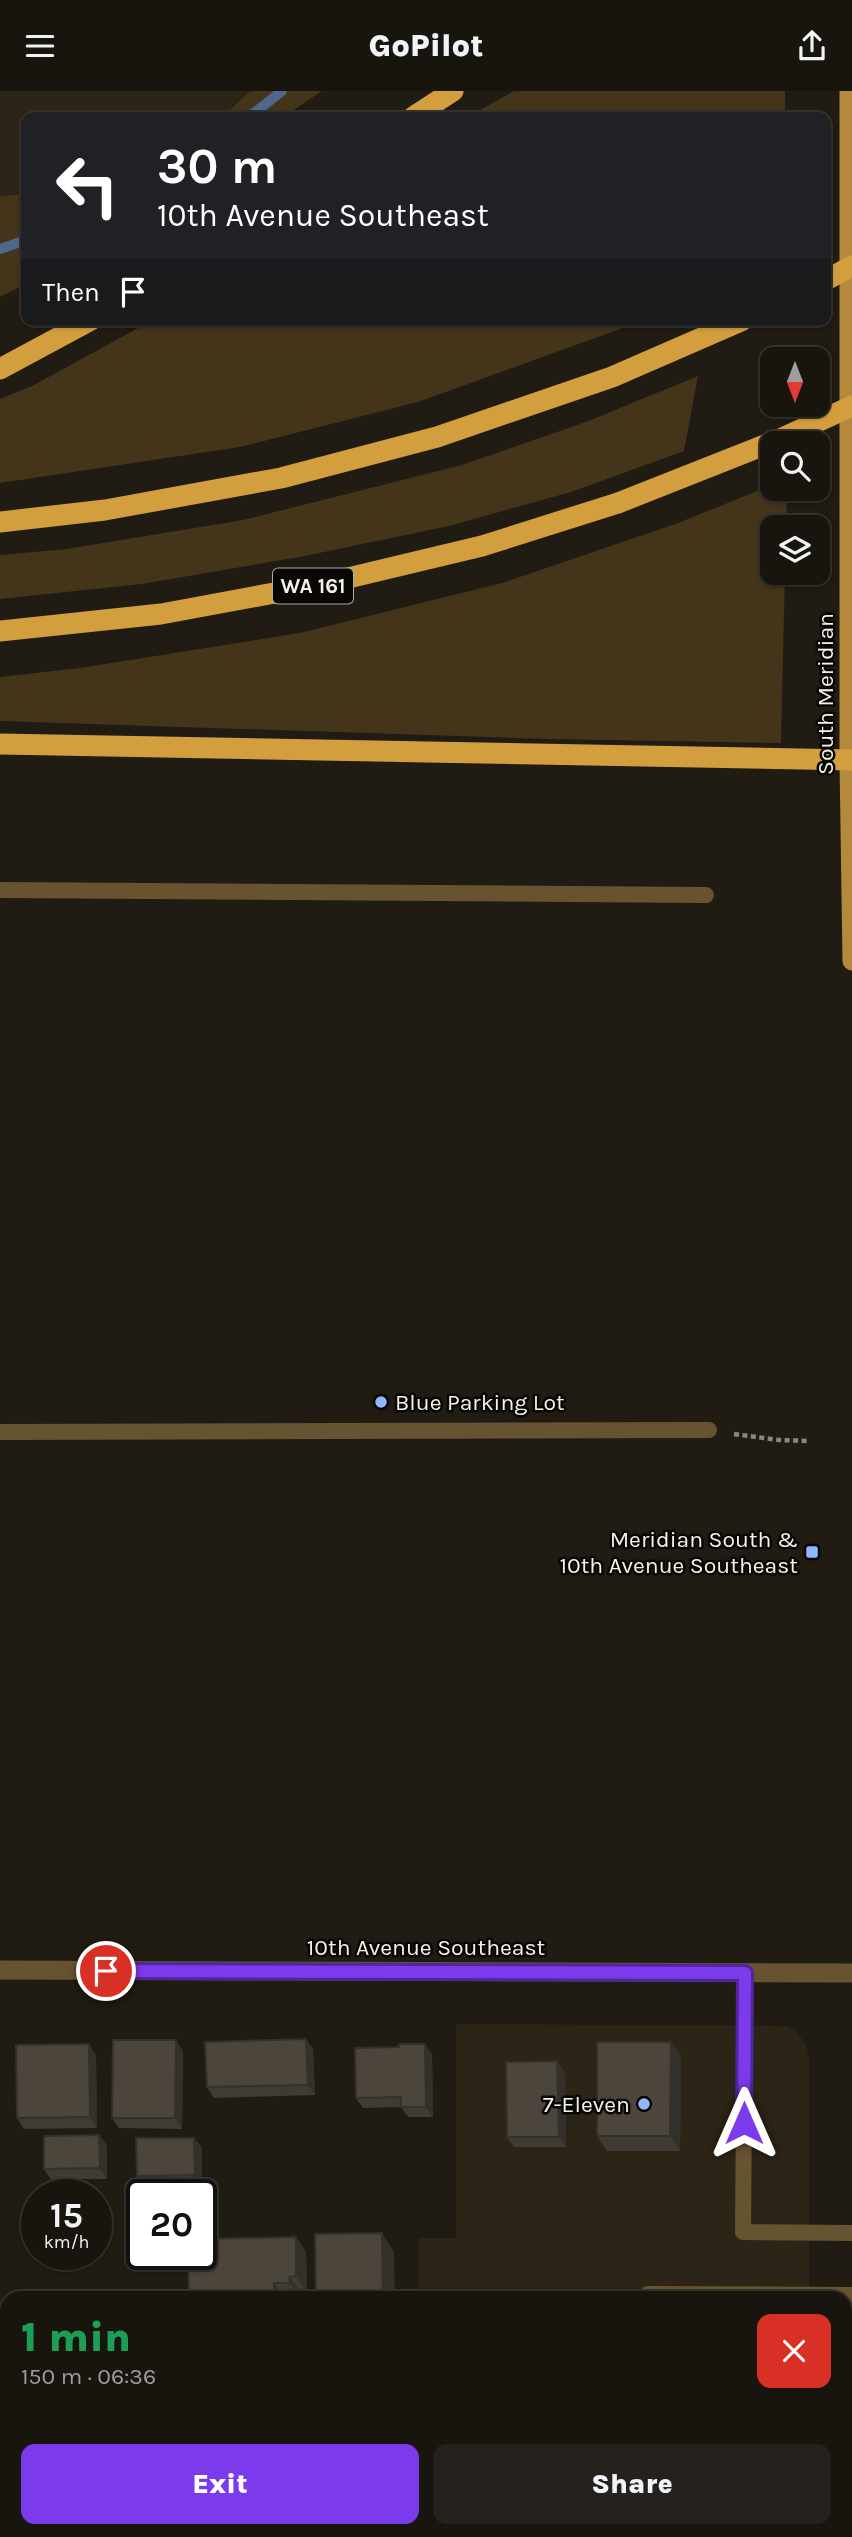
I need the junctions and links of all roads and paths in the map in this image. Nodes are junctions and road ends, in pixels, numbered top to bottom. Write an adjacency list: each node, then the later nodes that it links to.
1 (453, 91): 3 (highway)
2 (849, 91): 13 (main road, South Meridian)
3 (421, 112)
4 (852, 266): 5 (highway, bridge)
5 (831, 277)
6 (80, 326): 8 (highway)
7 (729, 326): 10 (highway)
8 (0, 369)
9 (852, 406): 11 (highway, WA 161, bridge)
10 (0, 522)
11 (0, 631)
12 (0, 744): 13 (highway)
13 (851, 760): 16 (main road, South Meridian)
14 (0, 891): 15 (lane)
15 (706, 895)
16 (852, 961)
17 (709, 1430): 18 (lane)
18 (0, 1432)
19 (0, 1970): 20 (street, 10th Avenue Southeast)
20 (745, 1973): 21 (street, 10th Avenue Southeast); 22 (lane)
21 (852, 1973)
22 (852, 2233)

